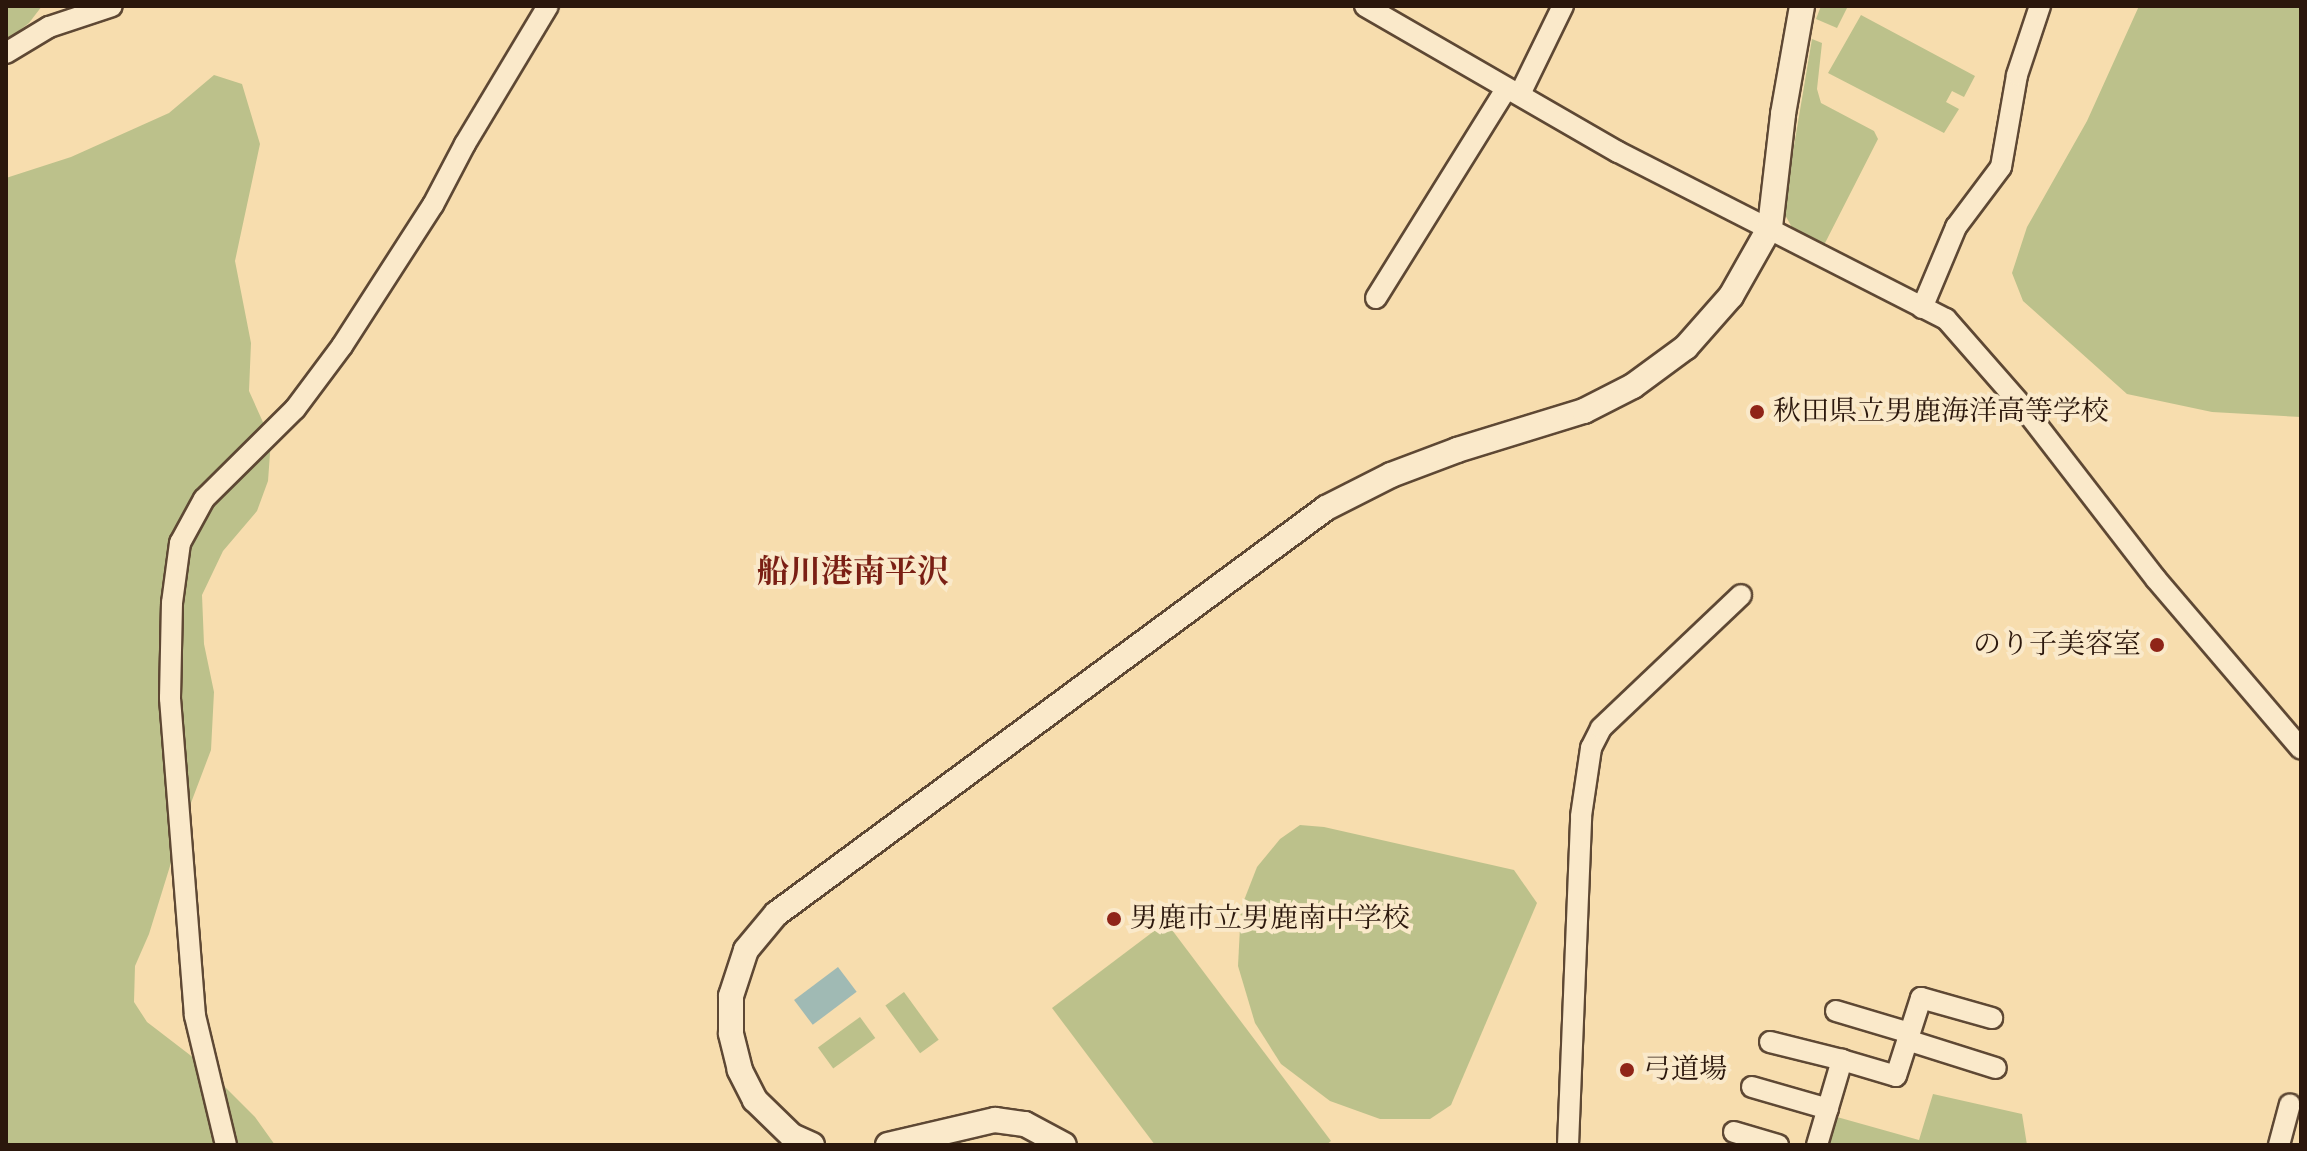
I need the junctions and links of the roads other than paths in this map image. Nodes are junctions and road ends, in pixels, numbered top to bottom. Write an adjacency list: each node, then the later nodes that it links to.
1 (112, 6): 7 (street)
2 (548, 6): 24 (street)
3 (1365, 6): 8 (street)
4 (1563, 6): 8 (street)
5 (1802, 6): 9 (street)
6 (2040, 6): 11 (street)
7 (6, 53)
8 (1513, 92): 9 (street); 10 (street)
9 (1770, 227): 11 (street); 25 (street)
10 (1376, 298)
11 (1922, 308): 13 (street)
12 (1741, 595): 28 (street)
13 (2301, 749)
14 (1836, 1011): 16 (street)
15 (1992, 1018): 16 (street)
16 (1908, 1037): 18 (street); 19 (street)
17 (1770, 1042): 18 (street)
18 (1842, 1060): 22 (street)
19 (1996, 1068)
20 (1752, 1087): 22 (street)
21 (2290, 1104): 31 (street)
22 (1828, 1109): 30 (street)
23 (1734, 1132): 29 (street)
24 (226, 1145)
25 (812, 1145)
26 (888, 1145): 27 (street)
27 (1064, 1145)
28 (1568, 1145)
29 (1778, 1145)
30 (1817, 1145)
31 (2279, 1145)

